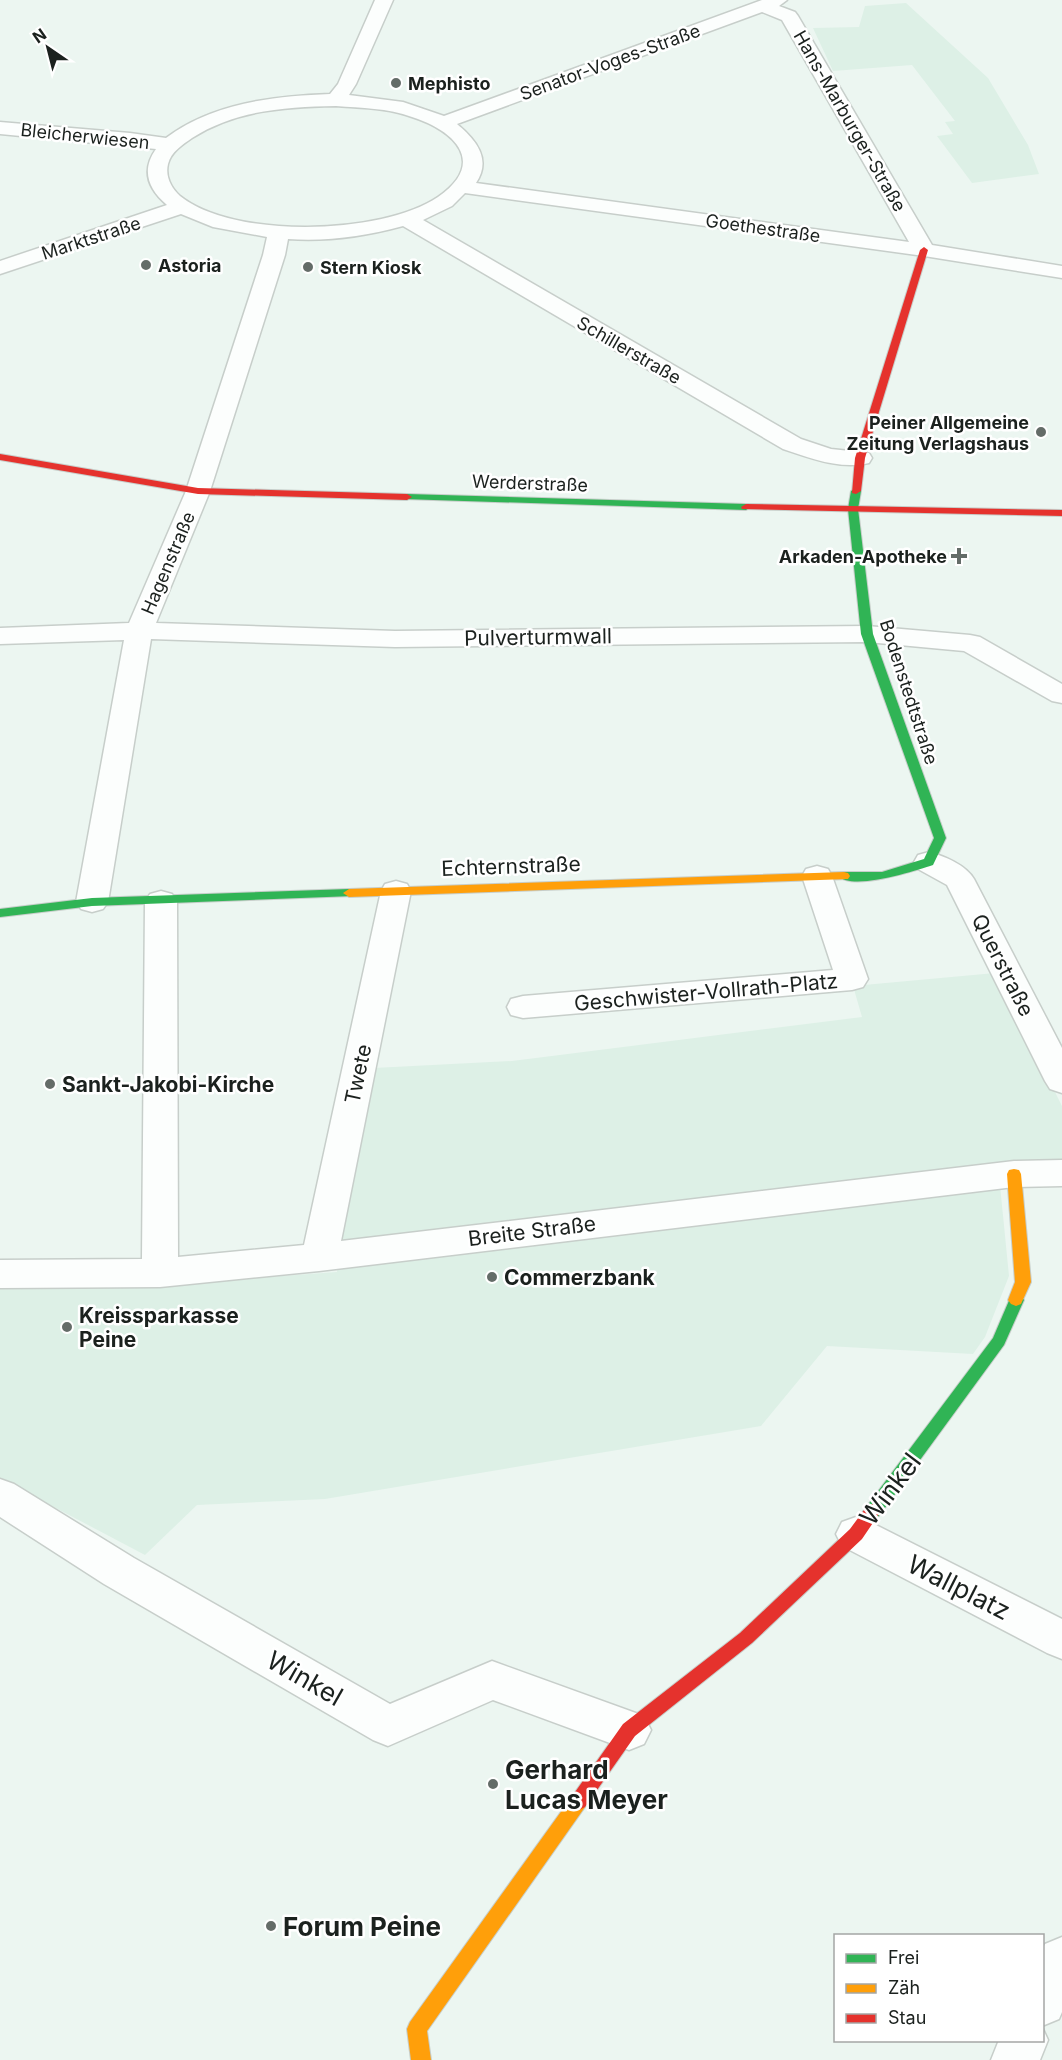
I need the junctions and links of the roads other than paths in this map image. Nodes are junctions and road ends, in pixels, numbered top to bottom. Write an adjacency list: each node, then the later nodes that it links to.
1 (384, 0): 3 (street)
2 (770, 3): 4 (street, Senator-Voges-Straße); 12 (street, Hans-Marburger-Straße)
3 (336, 100): 4 (street); 7 (street)
4 (442, 123): 8 (street)
5 (0, 128): 7 (street, Bleicherwiesen)
6 (0, 141): 7 (street, Bleicherwiesen)
7 (165, 151): 9 (street)
8 (463, 187): 10 (street); 12 (street, Goethestraße)
9 (182, 207): 11 (street); 13 (street, Marktstraße)
10 (406, 219): 11 (street); 16 (street, Schillerstraße)
11 (278, 233): 17 (street, Hagenstraße)
12 (924, 250): 14 (street, Goethestraße); 16 (street, Bodenstedtstraße)
13 (0, 268)
14 (1062, 272)
15 (0, 457): 17 (street, Werderstraße)
16 (860, 458): 18 (street, Bodenstedtstraße)
17 (198, 491): 18 (street, Werderstraße); 20 (street, Hagenstraße)
18 (853, 509): 19 (street, Werderstraße); 21 (street, Bodenstedtstraße)
19 (1062, 513)
20 (139, 631): 21 (street, Pulverturmwall); 22 (street, Pulverturmwall); 28 (street, Hagenstraße)
21 (867, 633): 23 (street, Pulverturmwall); 24 (street, Bodenstedtstraße)
22 (0, 636)
23 (1062, 695)
24 (929, 862): 25 (street, Echternstraße); 31 (street, Querstraße)
25 (817, 876): 26 (street, Echternstraße); 30 (street, Geschwister-Vollrath-Platz)
26 (396, 891): 27 (street, Echternstraße); 34 (street, Twete)
27 (161, 901): 28 (street, Echternstraße); 35 (street)
28 (93, 902): 29 (street, Echternstraße)
29 (0, 913)
30 (523, 1007)
31 (1062, 1081)
32 (1062, 1173): 33 (street, Breite Straße)
33 (1014, 1174): 34 (street, Breite Straße); 38 (street, Winkel)
34 (319, 1257): 35 (street, Breite Straße)
35 (160, 1273): 36 (street, Breite Straße)
36 (0, 1274)
37 (0, 1496): 40 (street, Winkel)
38 (856, 1534): 39 (street, Wallplatz); 40 (street, Winkel)
39 (1062, 1640)
40 (629, 1730): 44 (street, Winkel)
41 (1062, 1960): 42 (street)
42 (1044, 1998)
43 (1023, 2042): 45 (street)
44 (421, 2060)
45 (1015, 2060)

